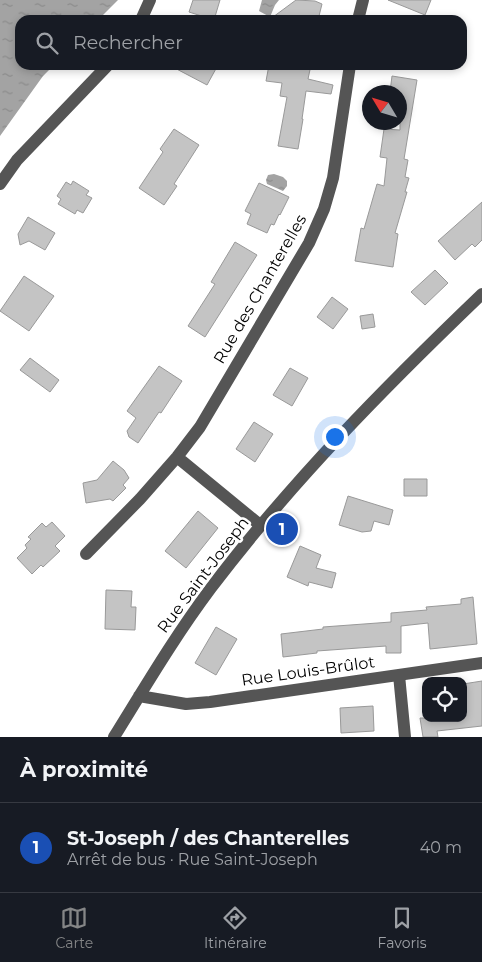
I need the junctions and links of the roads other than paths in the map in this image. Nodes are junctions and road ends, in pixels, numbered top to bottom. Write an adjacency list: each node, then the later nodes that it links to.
1 (150, 0): 3 (street)
2 (363, 0): 4 (street)
3 (143, 15)
4 (359, 15)
5 (103, 70): 7 (street)
6 (349, 70): 9 (street, Rue des Chanterelles)
7 (0, 184)
8 (482, 294): 10 (street, Rue Saint-Joseph)
9 (177, 457): 10 (street); 11 (street, Rue des Chanterelles)
10 (260, 525): 14 (street, Rue Saint-Joseph)
11 (86, 554)
12 (482, 663): 13 (street, Rue Louis-Brûlot)
13 (399, 675): 14 (street, Rue Louis-Brûlot); 16 (street)
14 (139, 696): 15 (street, Rue Saint-Joseph)
15 (114, 737)
16 (404, 737)

